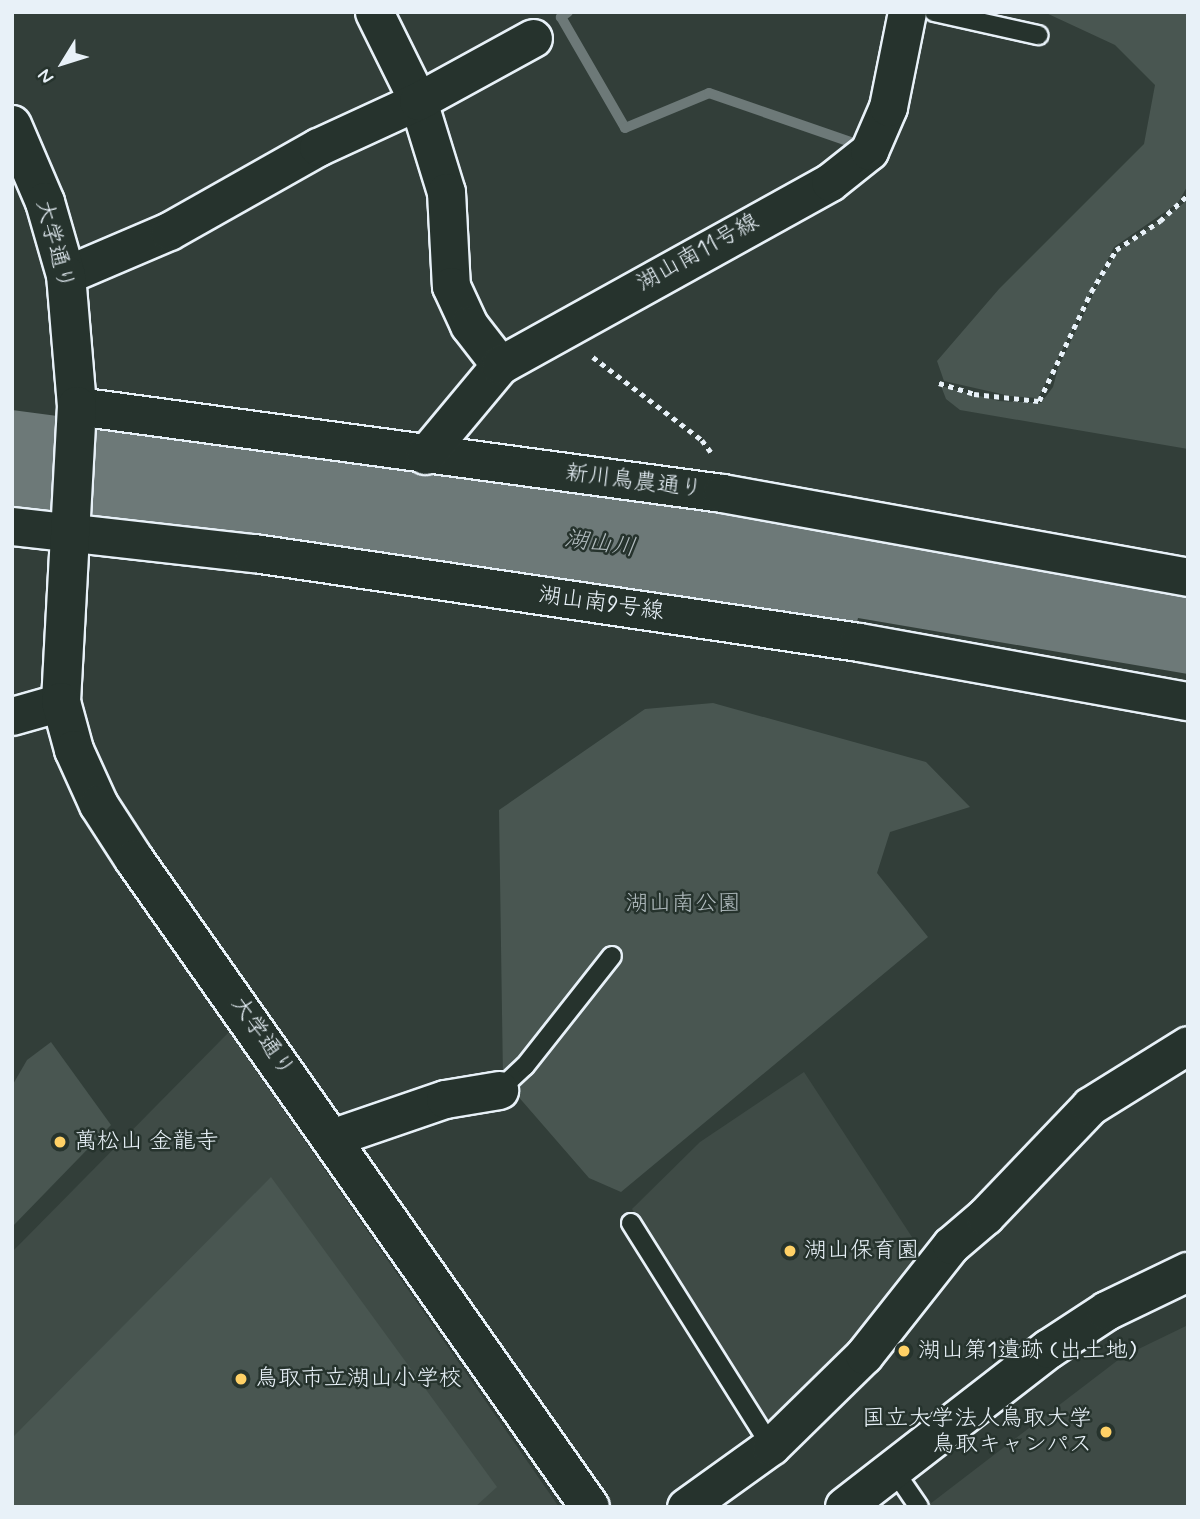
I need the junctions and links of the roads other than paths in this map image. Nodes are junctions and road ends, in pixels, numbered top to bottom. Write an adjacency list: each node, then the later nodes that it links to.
1 (374, 12): 6 (street)
2 (907, 12): 9 (street, 湖山南11号線)
3 (934, 12): 4 (lane)
4 (1038, 35)
5 (533, 38): 6 (street)
6 (418, 101): 8 (street); 9 (street)
7 (12, 125): 8 (street, 大学通り)
8 (66, 275): 10 (street, 大学通り)
9 (500, 365): 11 (street, 湖山南11号線)
10 (77, 409): 11 (street, 新川鳥農通り); 13 (street, 大学通り)
11 (425, 455): 14 (street, 新川鳥農通り)
12 (12, 526): 13 (street, 湖山南9号線)
13 (69, 528): 15 (street, 湖山南9号線); 16 (street, 大学通り)
14 (1188, 577)
15 (1188, 701)
16 (61, 702): 17 (street); 21 (street, 大学通り)
17 (12, 716)
18 (612, 956): 20 (lane)
19 (1188, 1045): 24 (street)
20 (499, 1090): 21 (street)
21 (334, 1137): 26 (street, 大学通り)
22 (631, 1223): 24 (lane)
23 (1188, 1272): 25 (street)
24 (771, 1446): 27 (street)
25 (893, 1469): 28 (street); 29 (lane)
26 (590, 1507)
27 (686, 1507)
28 (845, 1507)
29 (919, 1507)

